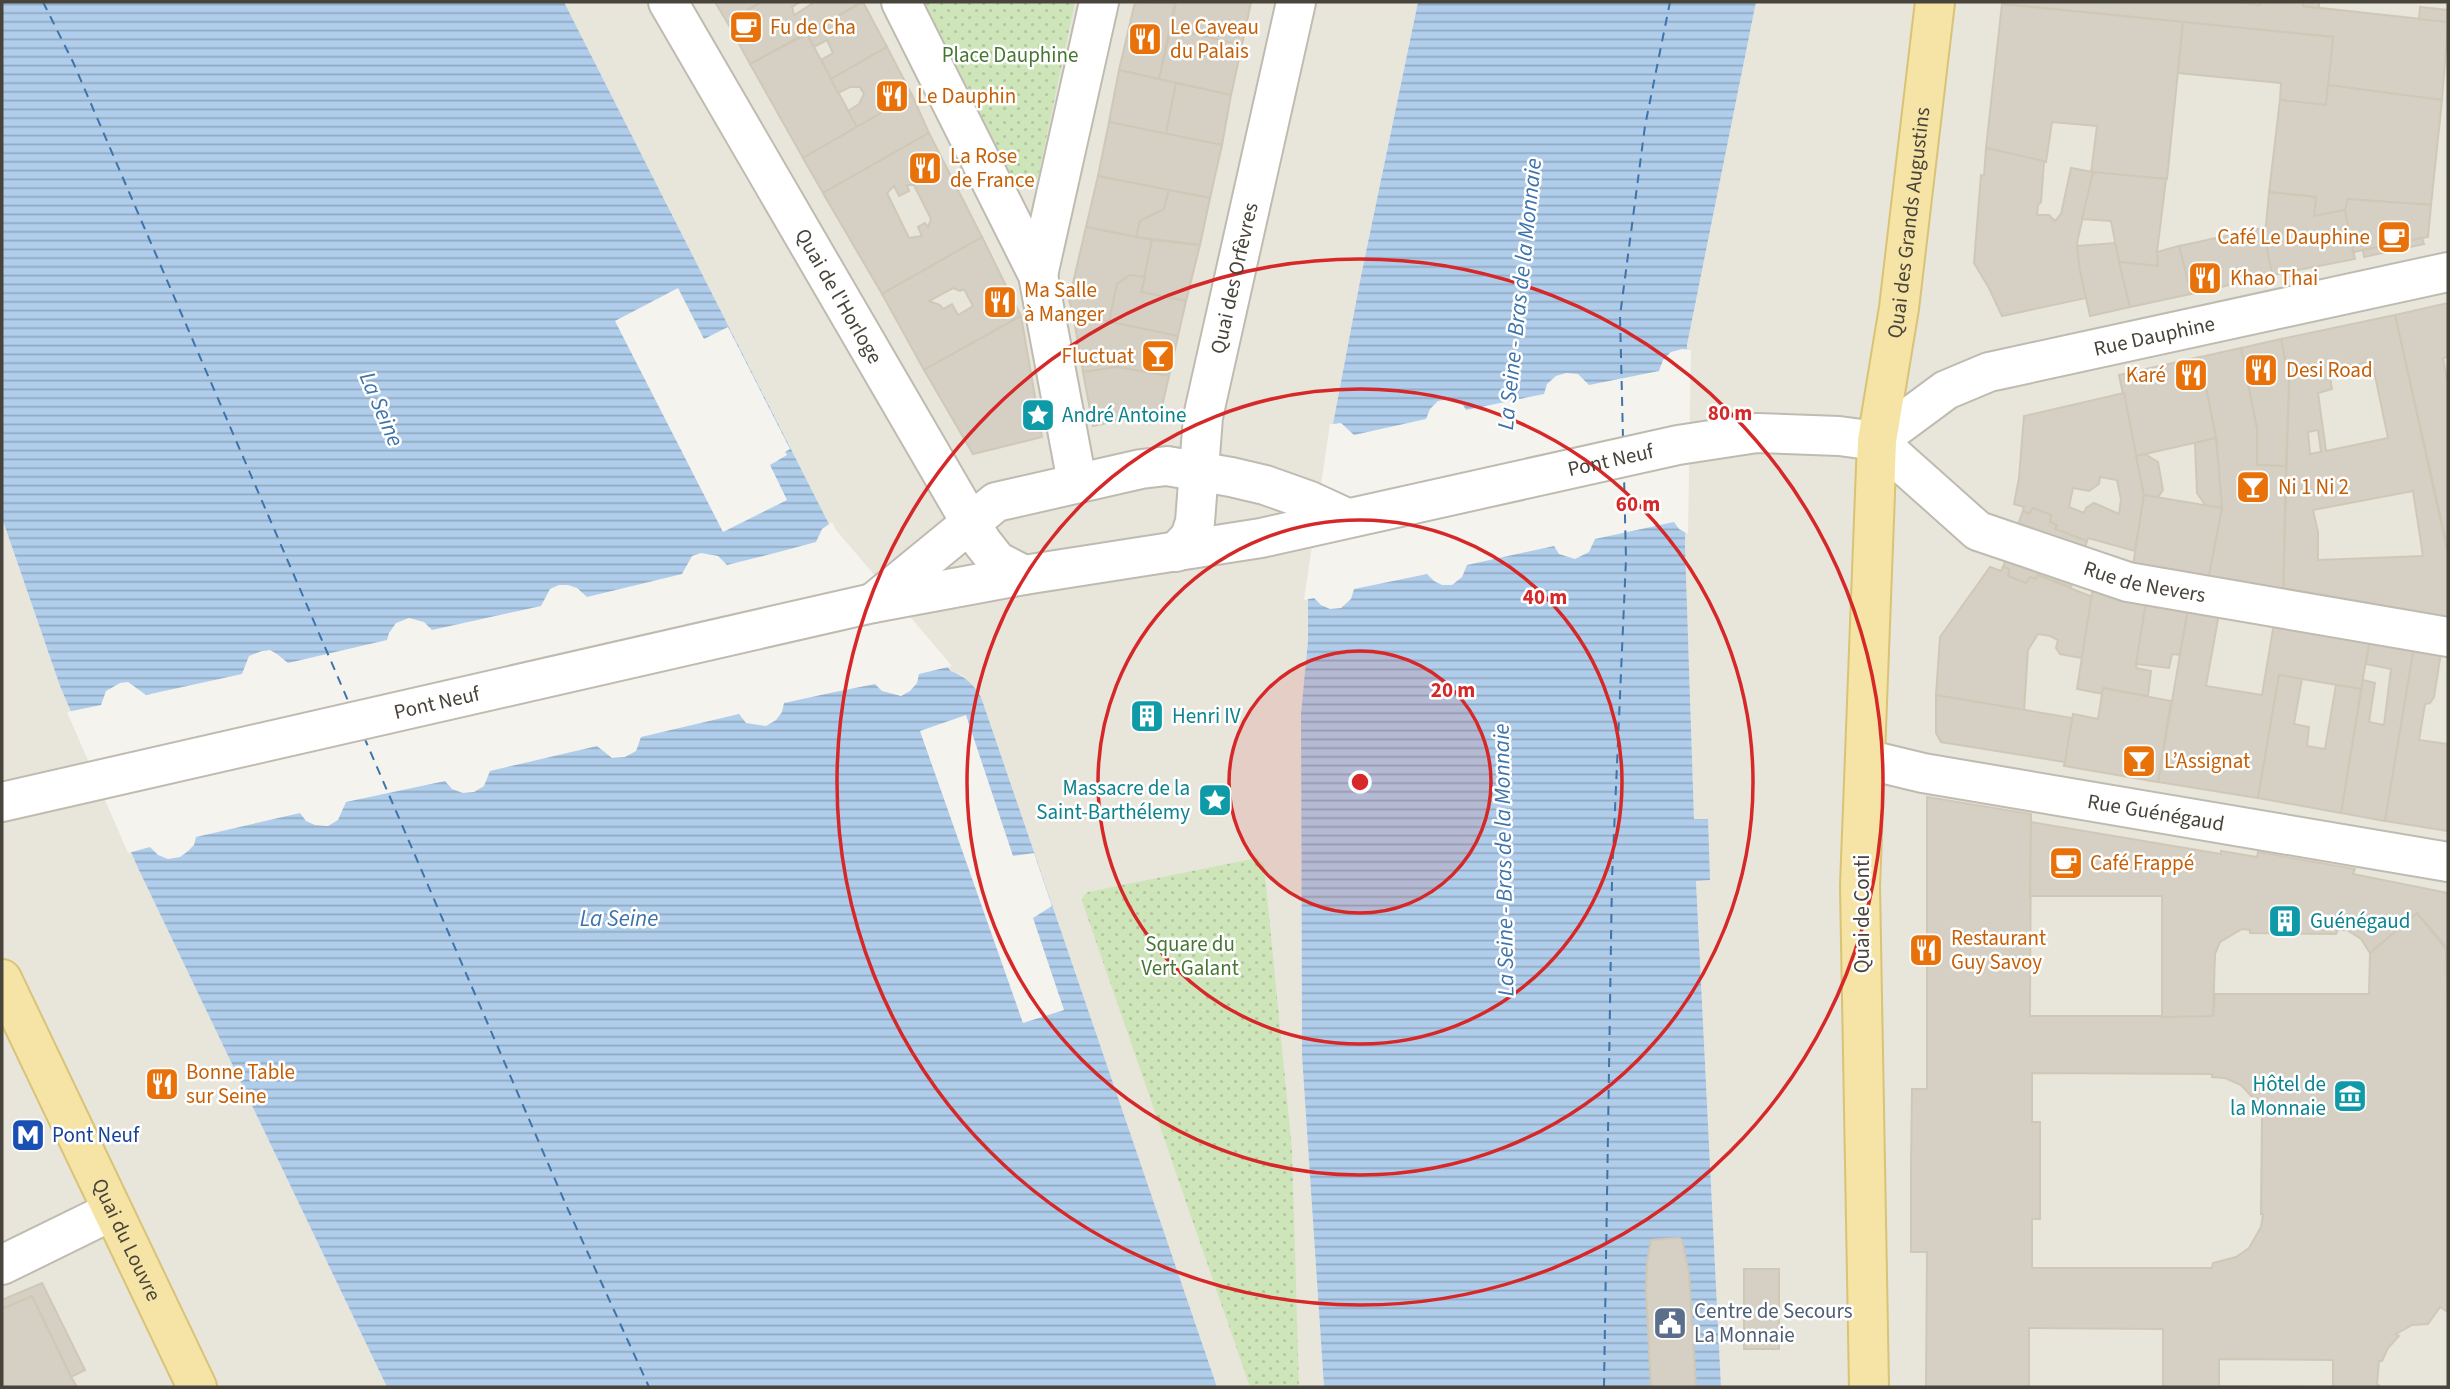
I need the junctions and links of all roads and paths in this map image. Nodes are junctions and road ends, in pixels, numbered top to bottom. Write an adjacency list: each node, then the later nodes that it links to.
1 (668, 2): 12 (street, Quai de l'Horloge)
2 (901, 2): 7 (street)
3 (1099, 2): 7 (street)
4 (1296, 2): 9 (street, Quai des Orfèvres)
5 (1935, 2): 8 (main road, Quai des Grands Augustins)
6 (2448, 272): 8 (street, Rue Dauphine)
7 (1038, 275): 10 (street)
8 (1877, 441): 11 (street, Pont Neuf); 16 (street, Rue de Nevers); 17 (main road, Quai de Conti)
9 (1199, 472): 10 (street, Pont Neuf); 11 (street, Pont Neuf); 13 (street, Quai des Orfèvres)
10 (1077, 482): 12 (street, Pont Neuf)
11 (1347, 518): 13 (street, Pont Neuf)
12 (970, 521): 14 (street, Quai de l'Horloge); 15 (street, Pont Neuf)
13 (1176, 552): 14 (street, Pont Neuf)
14 (1024, 575): 15 (street, Pont Neuf)
15 (873, 603): 18 (street, Pont Neuf)
16 (2448, 637)
17 (1865, 759): 19 (street, Rue Guénégaud); 24 (main road, Quai de Conti)
18 (11, 800)
19 (2448, 862)
20 (2, 979): 21 (main road, Quai du Louvre)
21 (112, 1211): 22 (street); 23 (main road, Quai du Louvre)
22 (2, 1265)
23 (197, 1387)
24 (1869, 1387)

